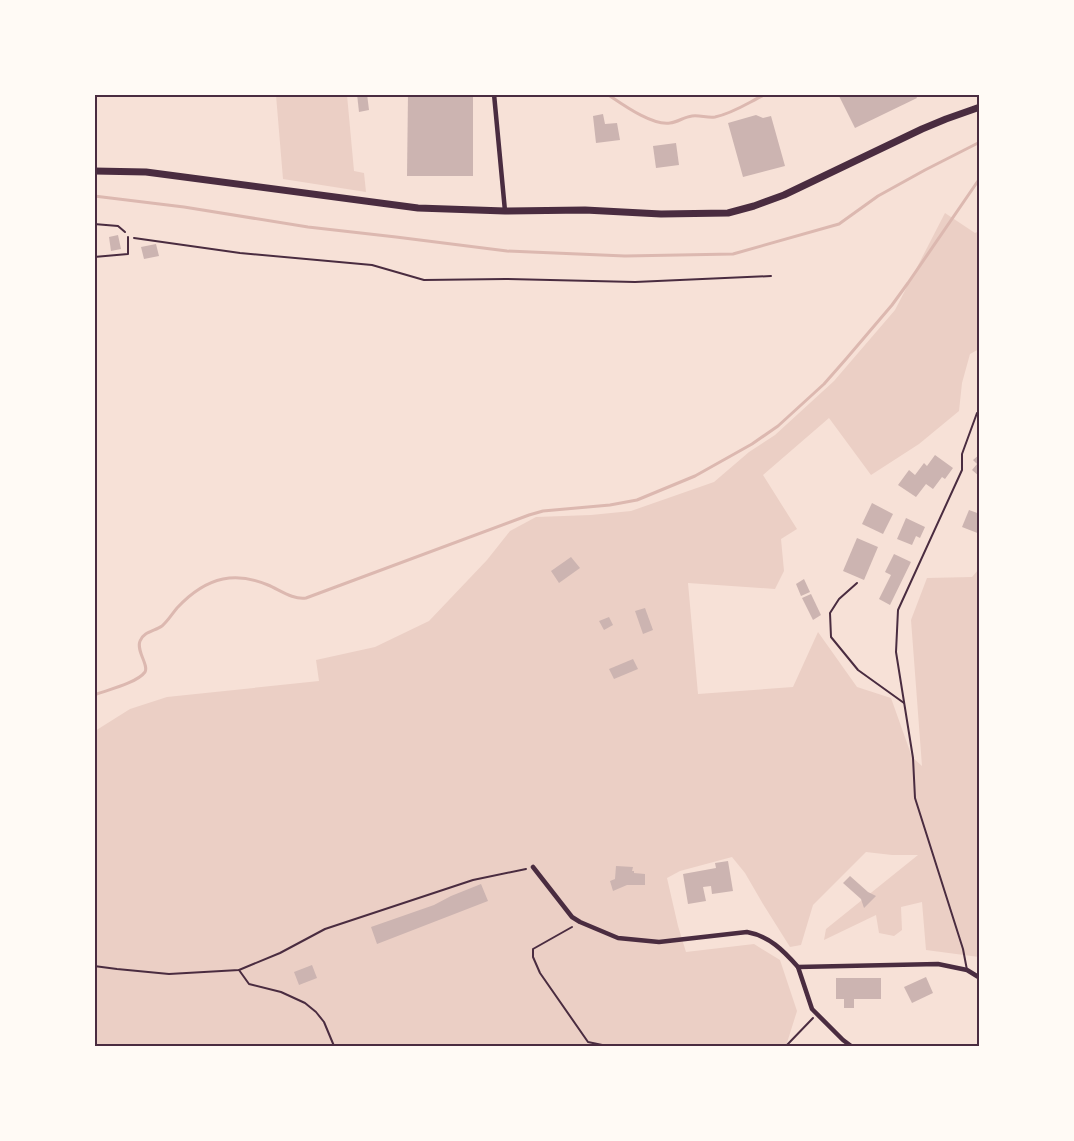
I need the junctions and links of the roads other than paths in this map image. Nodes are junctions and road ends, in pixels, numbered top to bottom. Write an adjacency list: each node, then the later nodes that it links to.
1 (494, 94): 4 (street)
2 (980, 107): 4 (main road)
3 (94, 171): 4 (main road)
4 (505, 211)
5 (128, 237): 6 (lane)
6 (94, 257)
7 (980, 414): 9 (lane)
8 (857, 583): 9 (lane)
9 (904, 703): 12 (lane)
10 (533, 867): 11 (street)
11 (798, 967): 12 (street); 14 (street)
12 (967, 970): 13 (street)
13 (980, 978)
14 (851, 1047)

